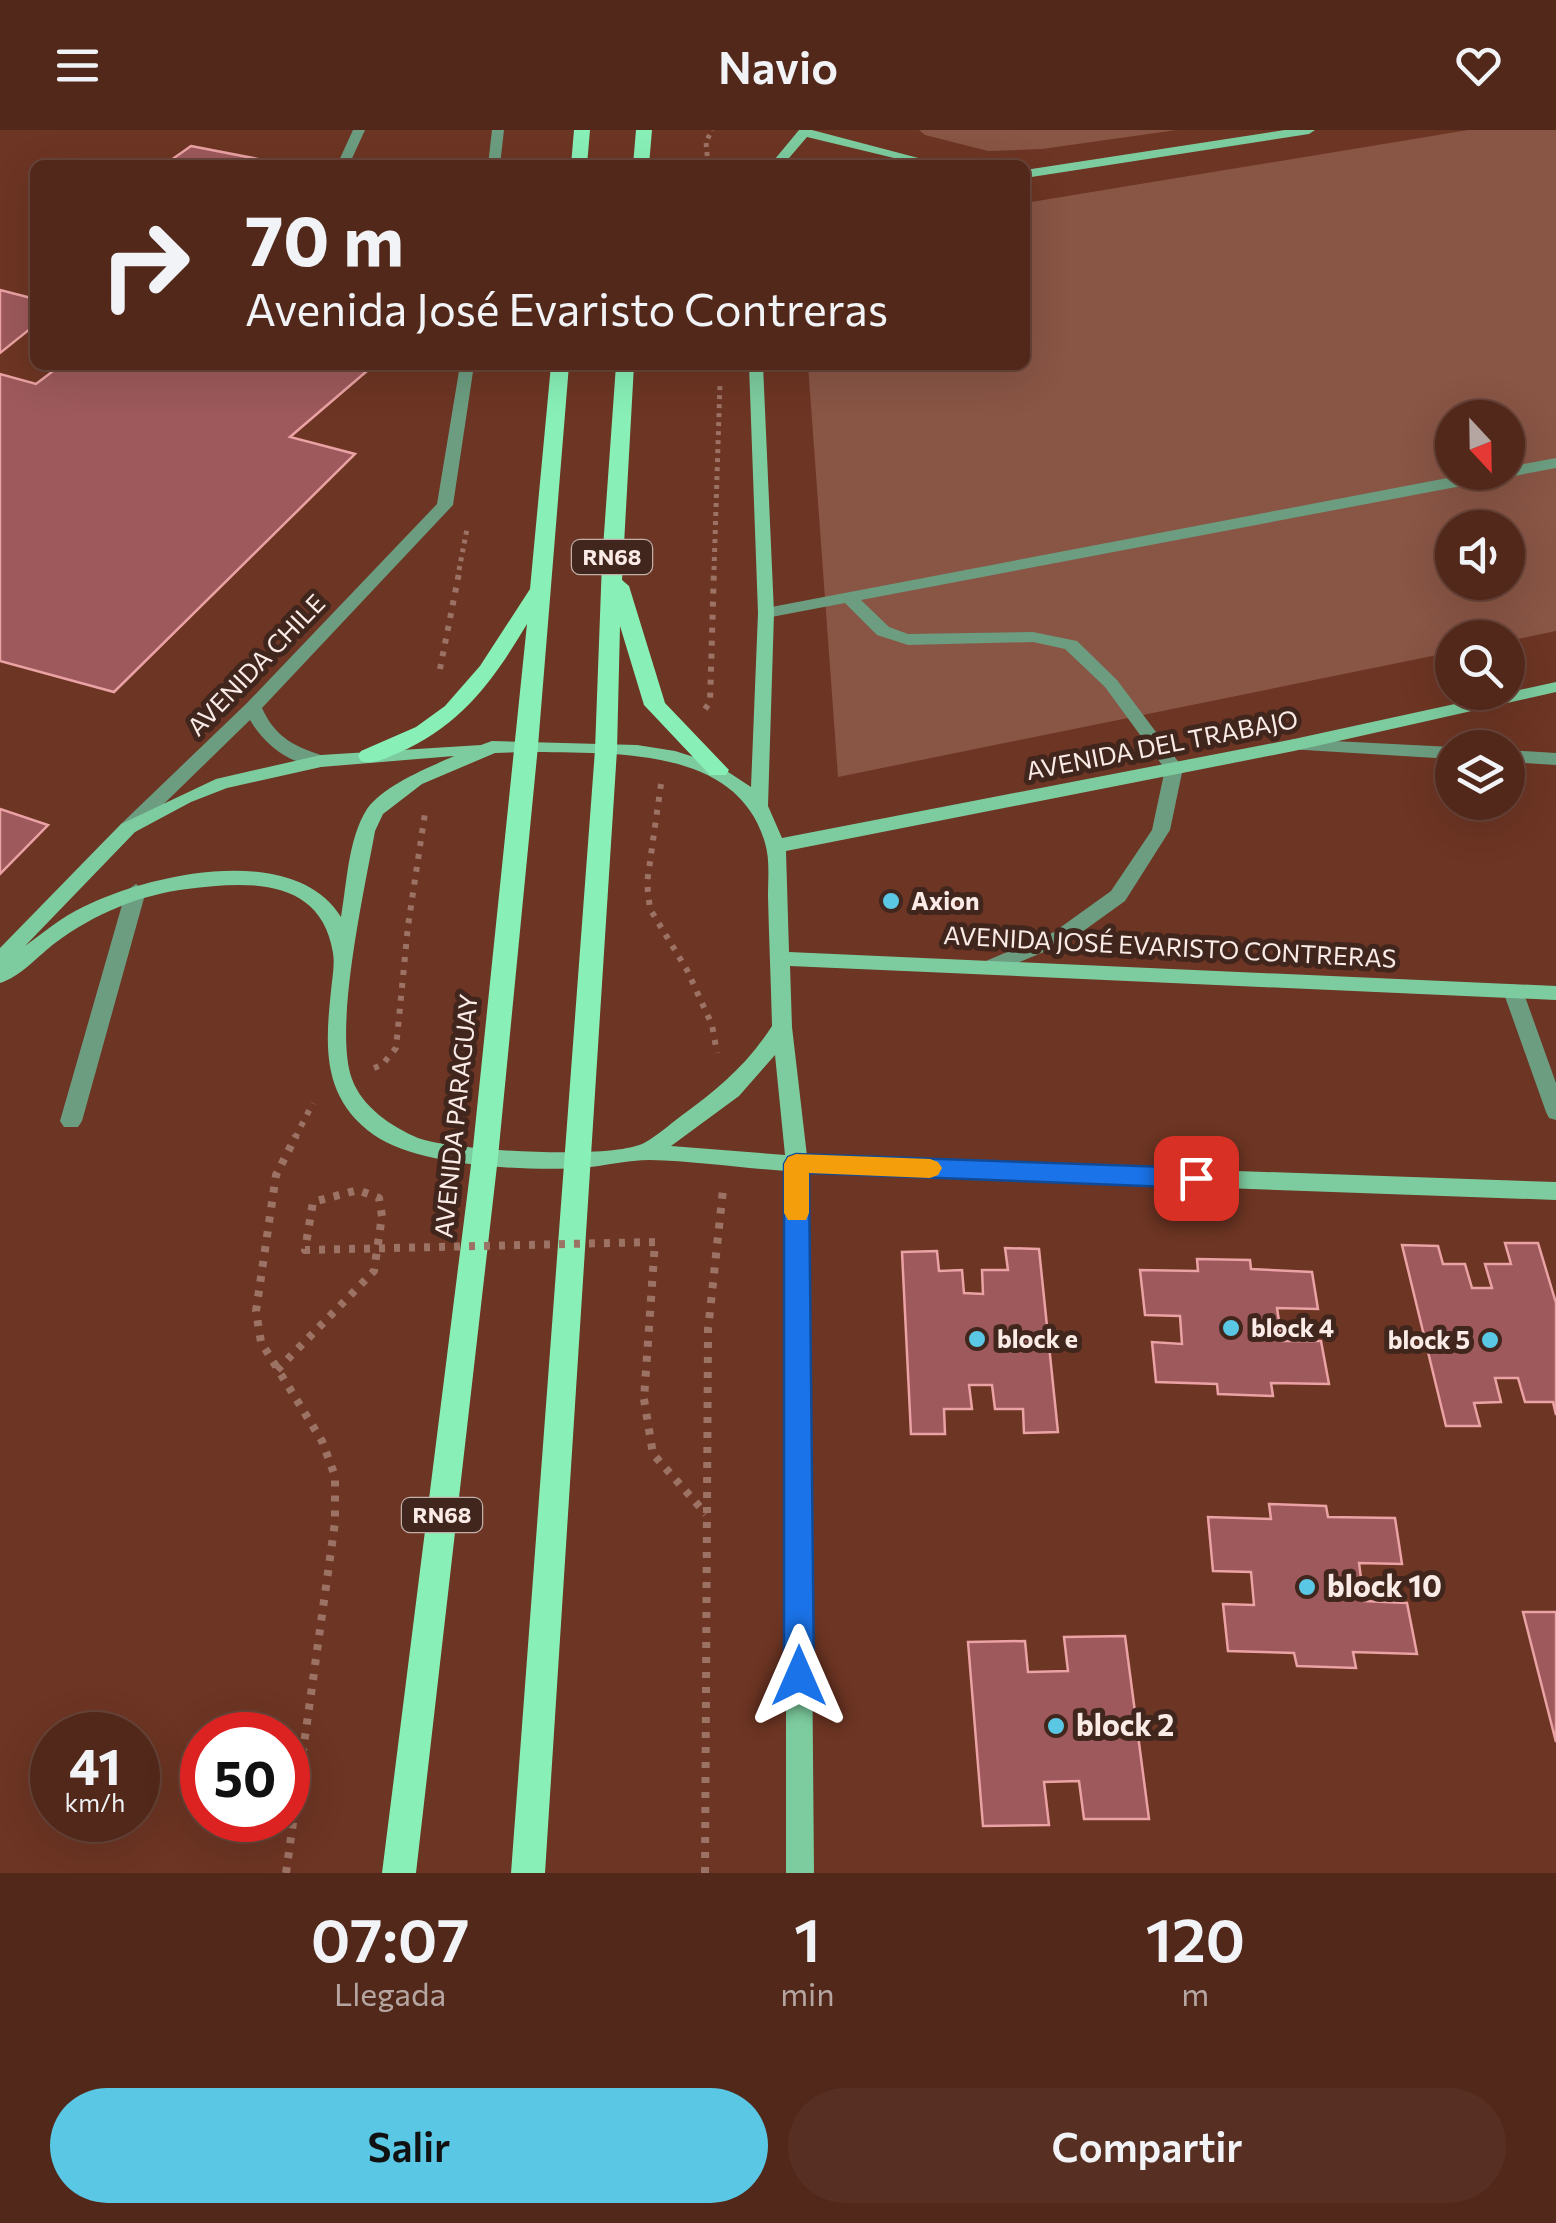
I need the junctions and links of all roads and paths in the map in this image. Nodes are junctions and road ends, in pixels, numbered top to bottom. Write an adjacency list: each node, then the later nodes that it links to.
1 (358, 130): 8 (street)
2 (498, 130): 9 (street)
3 (582, 130): 10 (main road)
4 (644, 130): 11 (main road)
5 (712, 130): 12 (path)
6 (1310, 130): 15 (street)
7 (805, 131): 13 (street); 14 (street)
8 (346, 160)
9 (495, 160)
10 (579, 160)
11 (641, 160)
12 (708, 160)
13 (780, 160)
14 (919, 160)
15 (1030, 173)
16 (466, 370): 28 (street, AVENIDA CHILE)
17 (560, 370): 24 (main road, AVENIDA PARAGUAY / RN68)
18 (625, 370): 23 (main road, RN68)
19 (756, 370): 26 (street)
20 (1556, 463): 21 (street)
21 (1525, 469)
22 (1435, 486): 25 (street)
23 (612, 562): 32 (main road, RN68); 39 (main road)
24 (538, 590): 30 (main road, AVENIDA PARAGUAY / RN68); 34 (main road)
25 (849, 597): 26 (street); 38 (street)
26 (766, 613): 40 (street)
27 (1556, 687): 29 (street, AVENIDA DEL TRABAJO)
28 (253, 707): 37 (street); 41 (street, AVENIDA CHILE)
29 (1294, 744): 33 (street); 38 (street, AVENIDA DEL TRABAJO)
30 (527, 746): 31 (street); 32 (street); 55 (main road, AVENIDA PARAGUAY / RN68)
31 (492, 748): 34 (street); 44 (street)
32 (606, 750): 39 (street); 56 (main road, RN68)
33 (1435, 752)
34 (369, 756): 37 (street)
35 (1525, 757): 36 (street)
36 (1556, 759)
37 (320, 761): 41 (street)
38 (1174, 768): 42 (street, AVENIDA DEL TRABAJO); 47 (street)
39 (718, 770): 40 (street)
40 (759, 806): 42 (street)
41 (128, 828): 46 (street, AVENIDA CHILE)
42 (776, 846): 45 (street)
43 (136, 891): 44 (street); 48 (street); 53 (street)
44 (344, 954): 55 (street)
45 (781, 959): 47 (street, AVENIDA JOSÉ EVARISTO CONTRERAS); 51 (street)
46 (0, 960)
47 (993, 966): 49 (street, AVENIDA JOSÉ EVARISTO CONTRERAS)
48 (0, 976)
49 (1513, 991): 50 (street, AVENIDA JOSÉ EVARISTO CONTRERAS); 52 (street)
50 (1556, 993)
51 (782, 1028): 54 (street); 57 (street)
52 (1556, 1112)
53 (70, 1122)
54 (646, 1152): 56 (street); 57 (street)
55 (485, 1158): 56 (street); 61 (main road, AVENIDA PARAGUAY / RN68)
56 (575, 1160): 62 (main road, RN68)
57 (796, 1164): 58 (street); 63 (street)
58 (1556, 1191)
59 (277, 1370): 60 (path, bridge)
60 (707, 1515)
61 (399, 1873)
62 (528, 1873)
63 (800, 1873)

